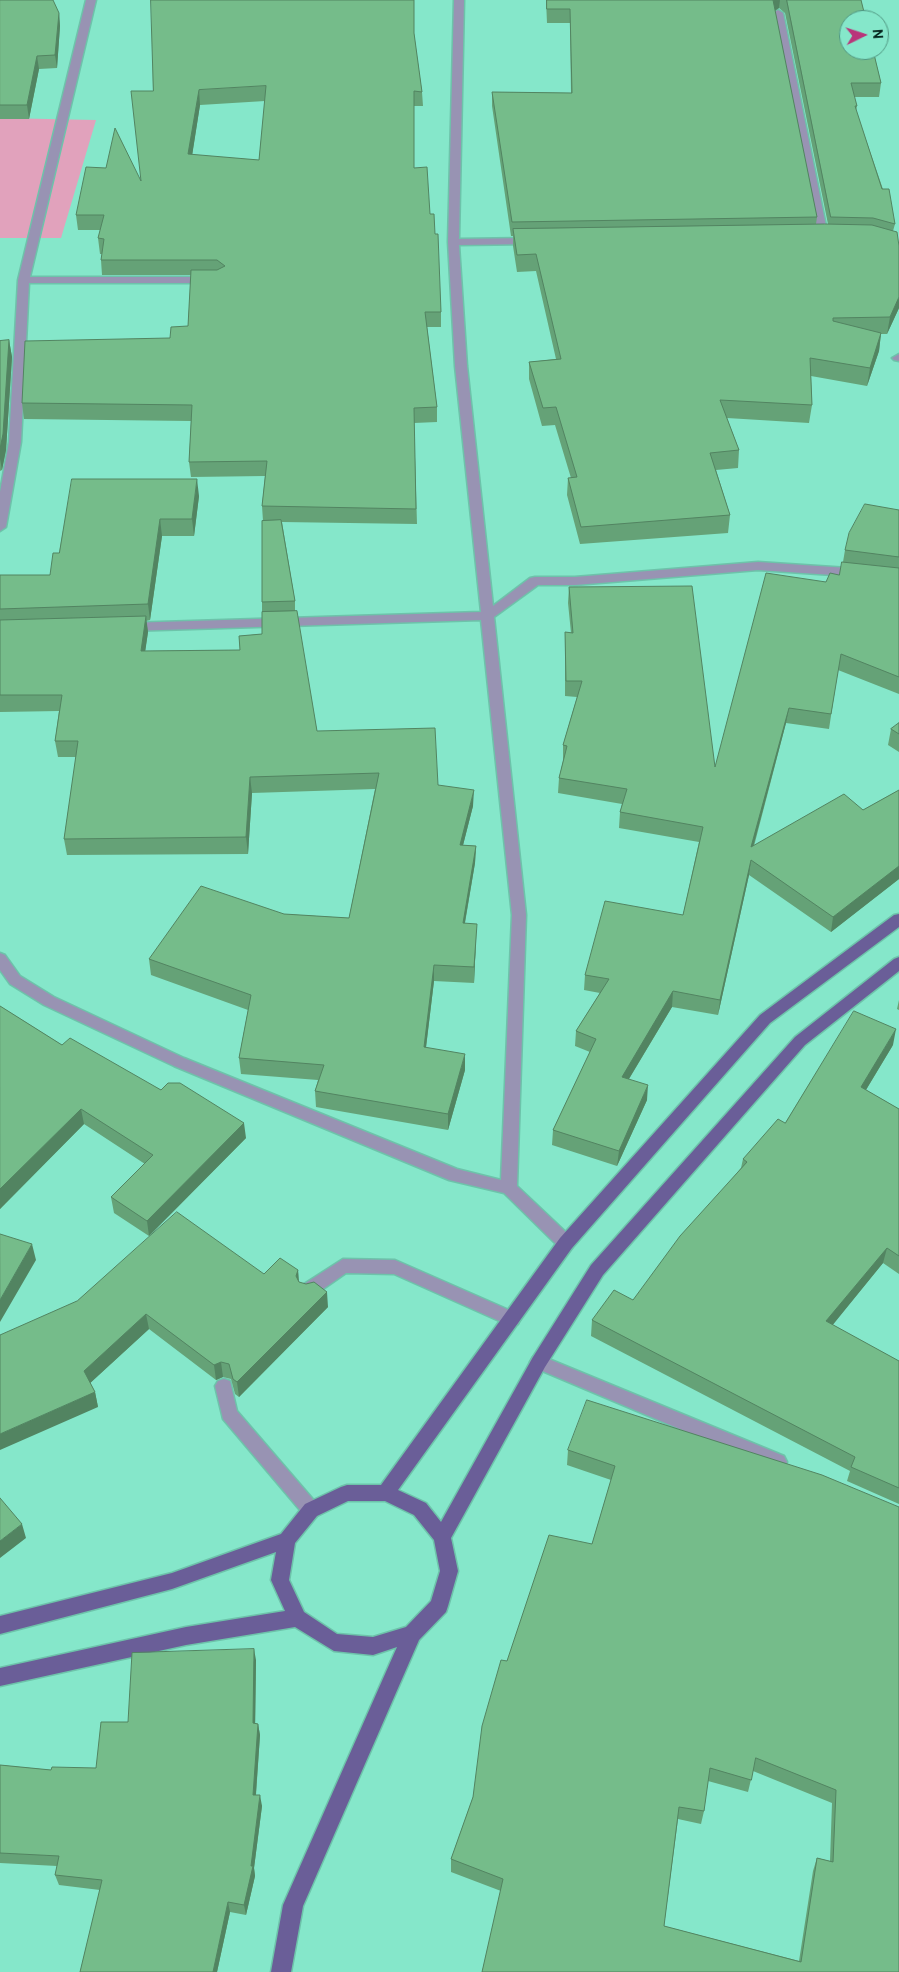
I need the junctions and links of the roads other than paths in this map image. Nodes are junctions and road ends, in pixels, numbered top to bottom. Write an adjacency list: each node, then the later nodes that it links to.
1 (91, 0): 7 (street)
2 (459, 0): 6 (street)
3 (778, 13): 4 (street)
4 (823, 236)
5 (541, 241): 6 (street)
6 (453, 242): 13 (street)
7 (24, 280): 8 (street); 10 (street)
8 (218, 280)
9 (7, 346): 10 (street)
10 (21, 346): 11 (street)
11 (0, 527)
12 (899, 579): 13 (street)
13 (488, 616): 14 (street); 18 (street)
14 (119, 627)
15 (899, 918): 19 (main road)
16 (0, 959): 18 (street)
17 (899, 963): 22 (main road)
18 (510, 1188): 19 (street)
19 (566, 1243): 21 (main road)
20 (307, 1291): 21 (street)
21 (512, 1320): 25 (main road)
22 (539, 1362): 24 (street); 27 (main road)
23 (224, 1386): 26 (street)
24 (791, 1468)
25 (386, 1493): 26 (main road); 27 (main road)
26 (311, 1510): 28 (main road)
27 (442, 1536): 31 (main road)
28 (287, 1540): 29 (main road); 30 (main road)
29 (297, 1618): 31 (main road); 32 (main road)
30 (0, 1625)
31 (412, 1634): 33 (main road)
32 (0, 1677)
33 (281, 1972)

